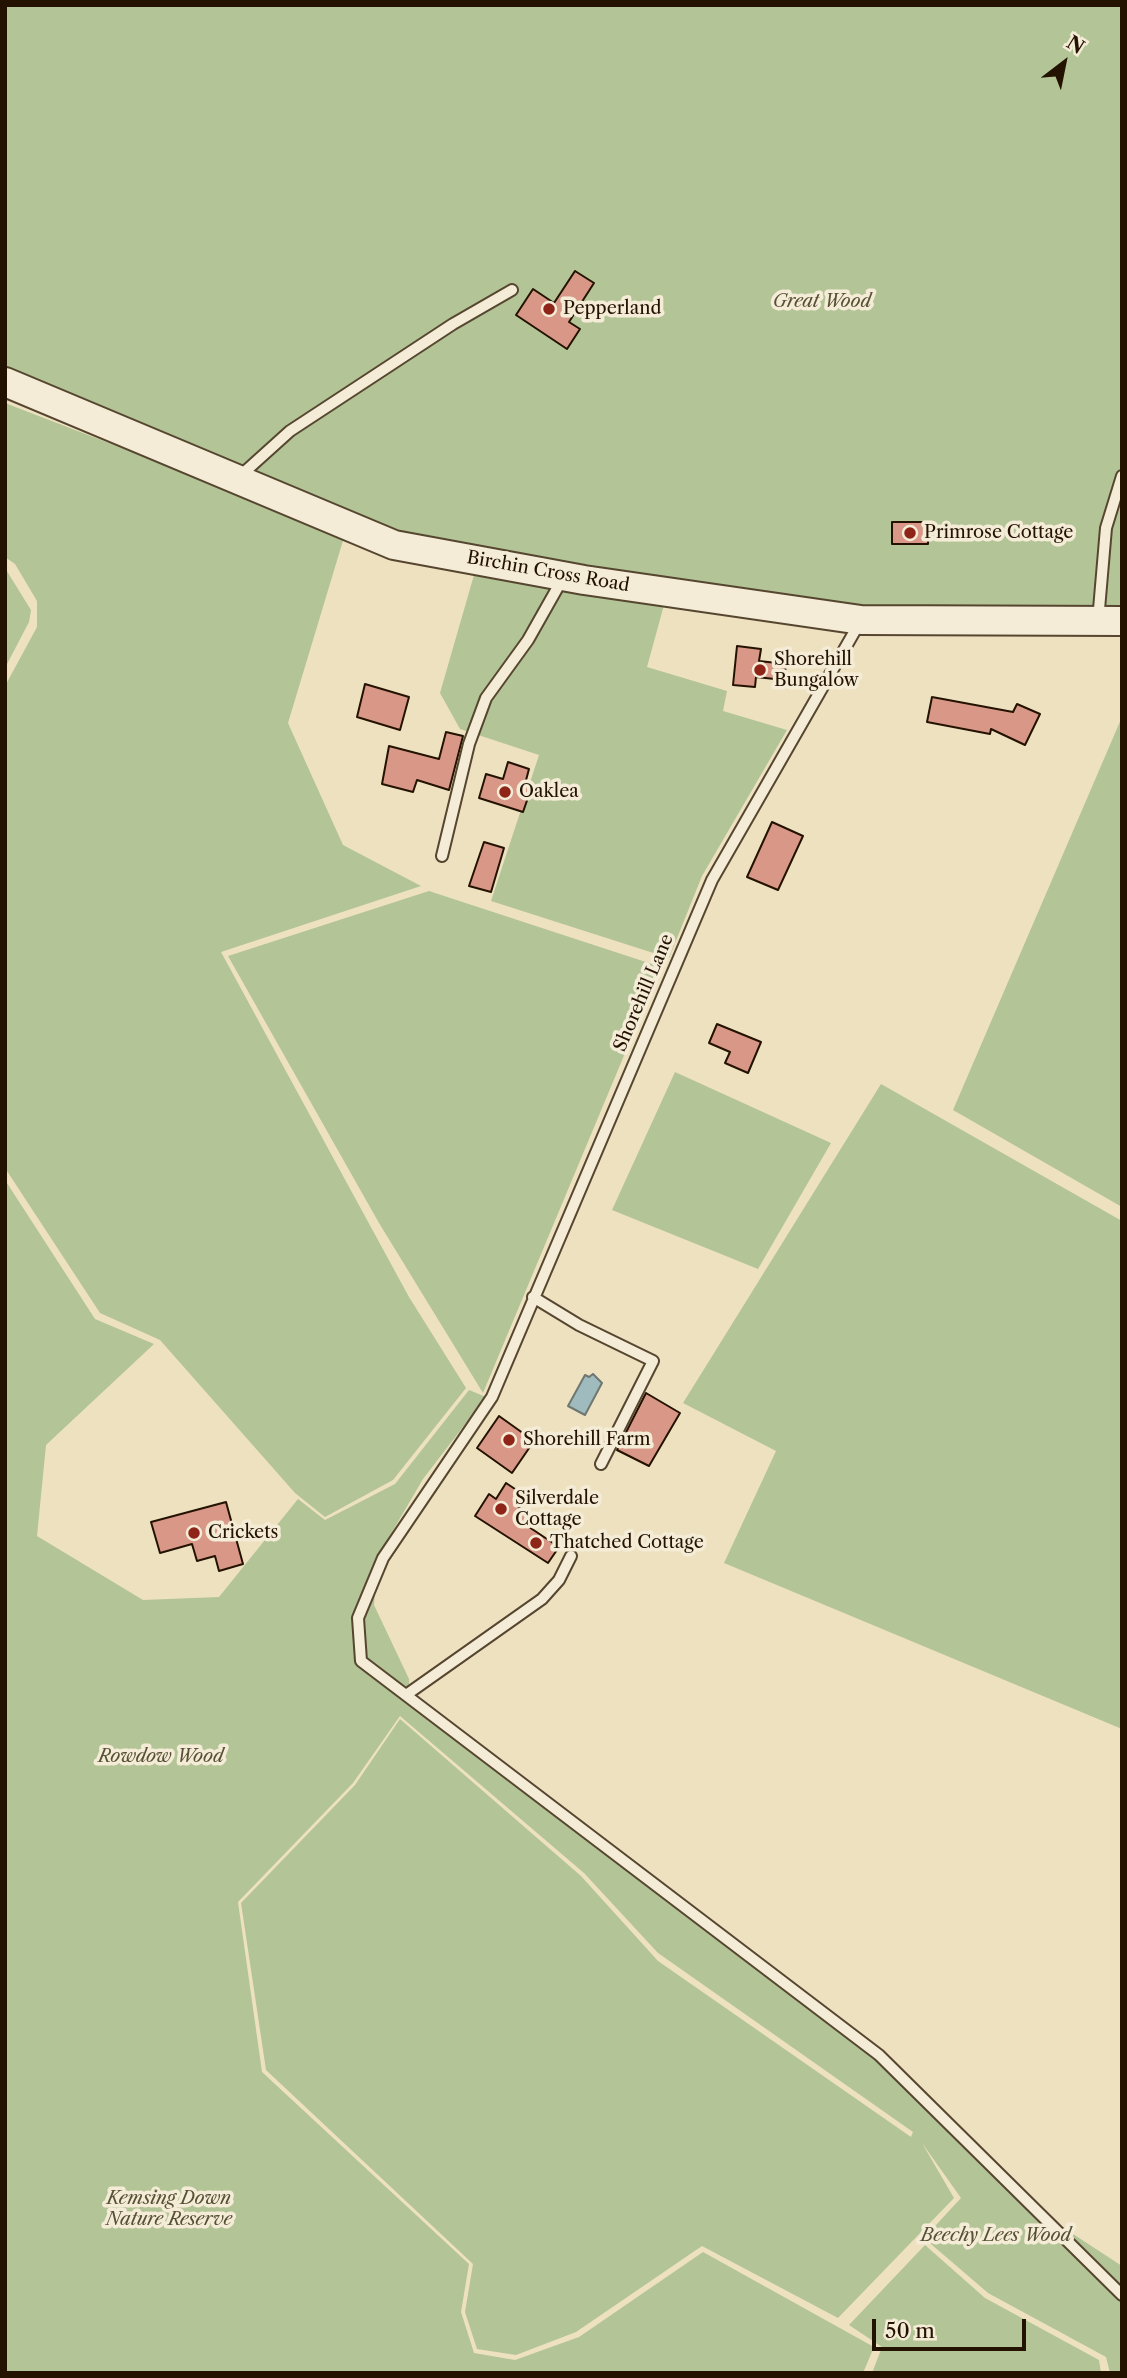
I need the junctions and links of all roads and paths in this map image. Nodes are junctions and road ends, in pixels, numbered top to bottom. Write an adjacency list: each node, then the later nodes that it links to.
1 (512, 290): 4 (lane)
2 (5, 382): 4 (street, Birchin Cross Road)
3 (1122, 476): 7 (lane)
4 (237, 479): 5 (street, Birchin Cross Road)
5 (564, 576): 6 (street, Birchin Cross Road); 8 (lane)
6 (861, 620): 7 (street, Birchin Cross Road); 9 (lane, Shorehill Lane)
7 (1110, 621)
8 (442, 856)
9 (533, 1297): 10 (lane); 12 (lane, Shorehill Lane)
10 (601, 1464)
11 (571, 1556): 12 (lane)
12 (406, 1695): 13 (lane)
13 (1122, 2295)

